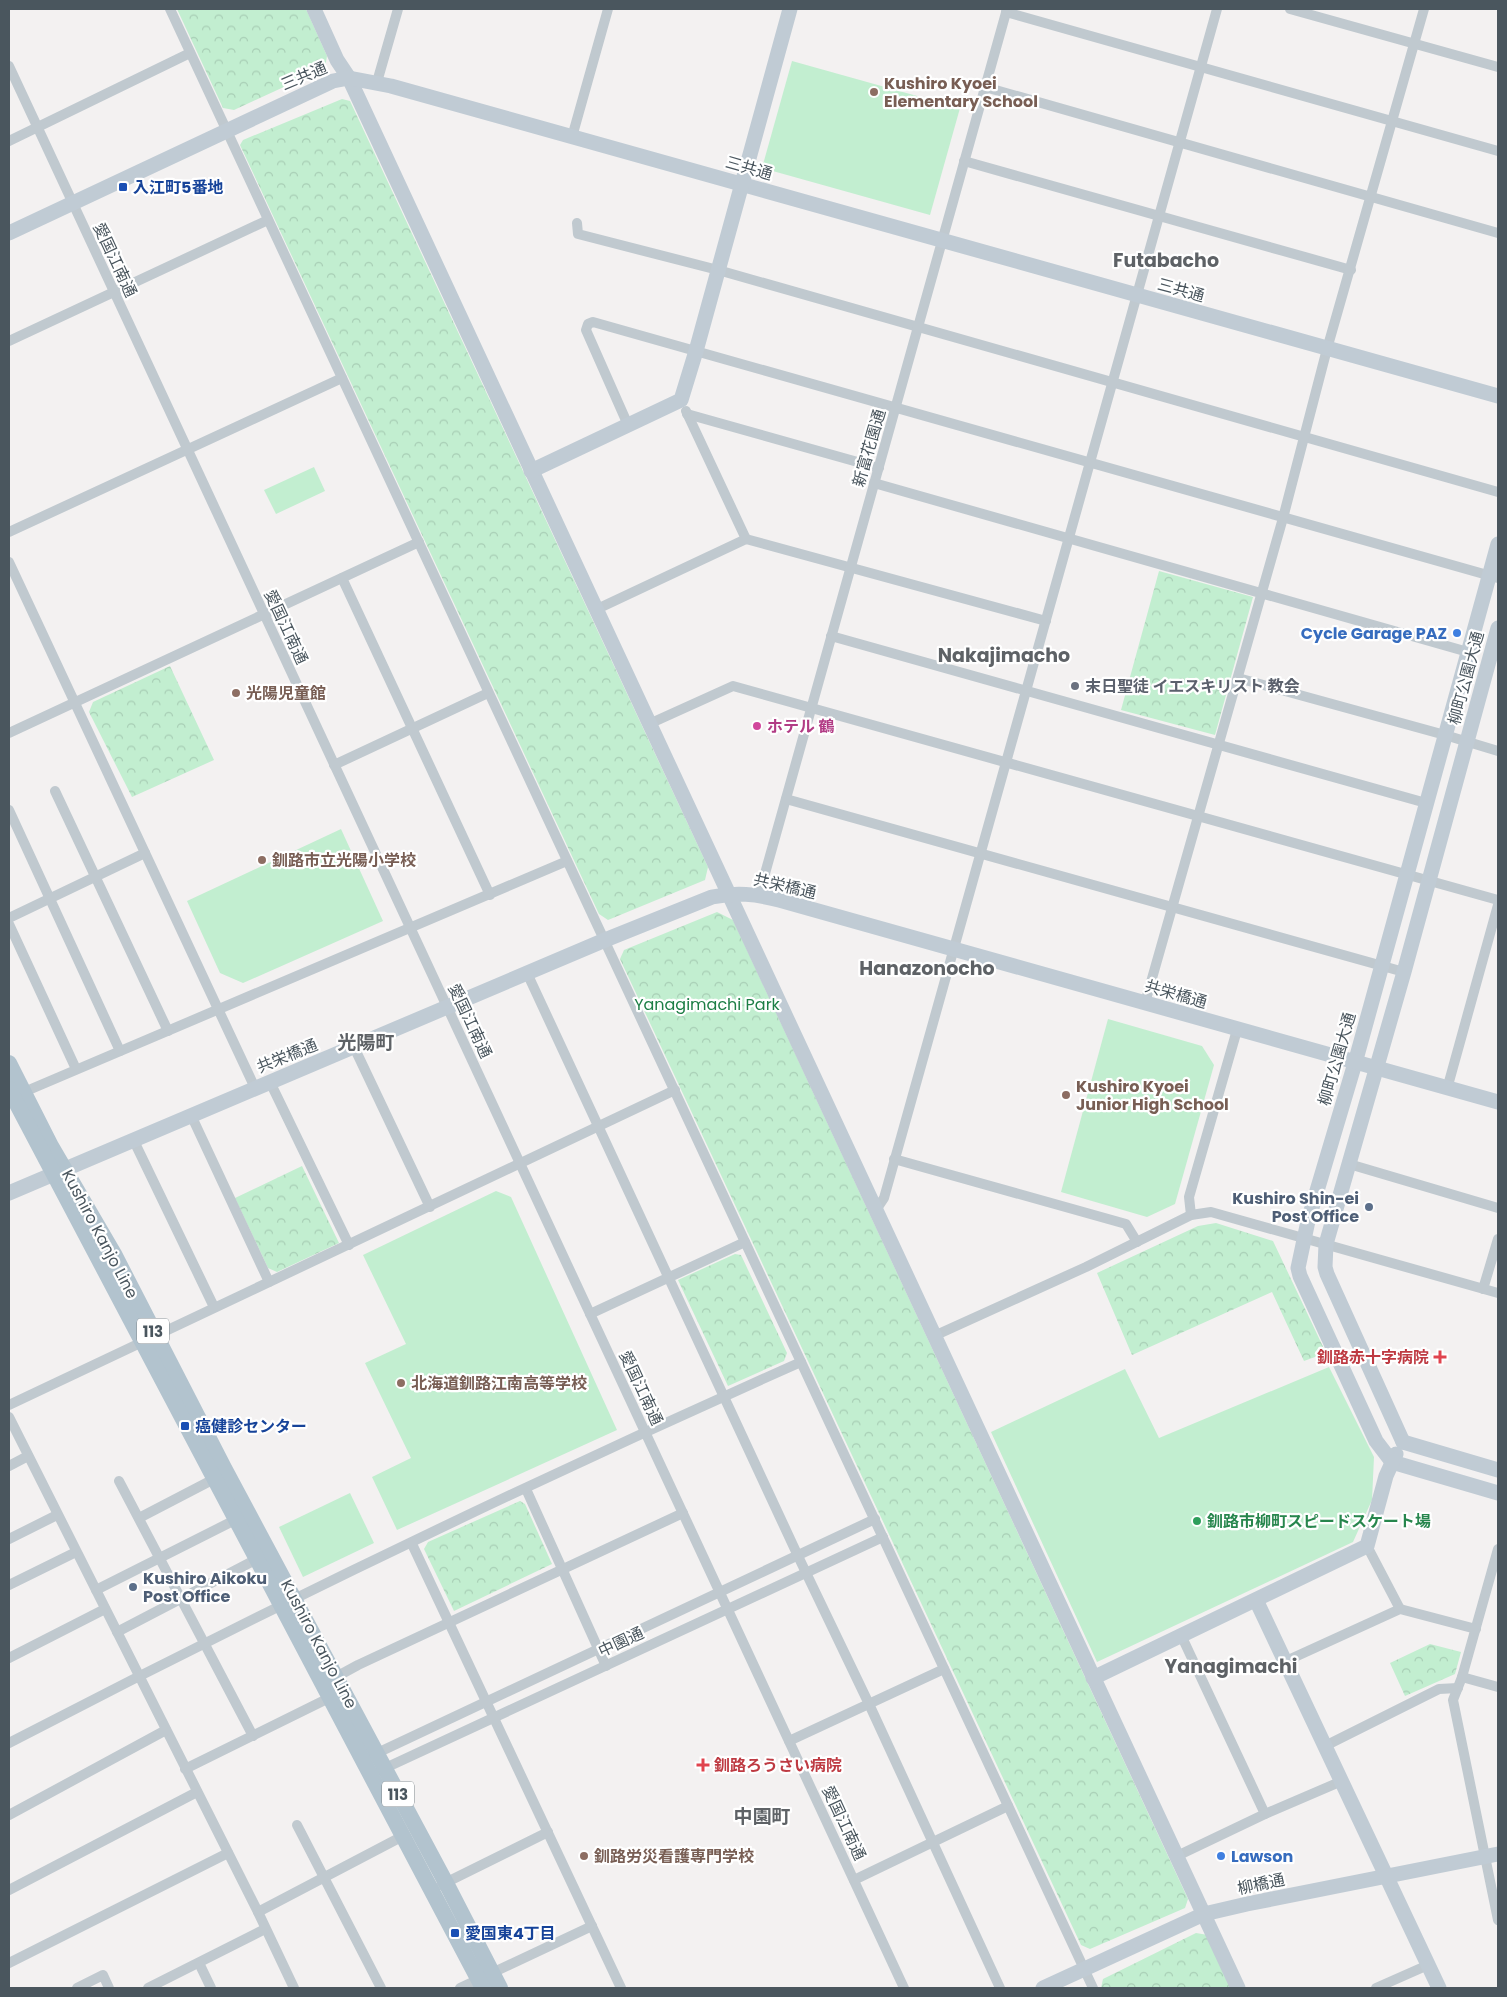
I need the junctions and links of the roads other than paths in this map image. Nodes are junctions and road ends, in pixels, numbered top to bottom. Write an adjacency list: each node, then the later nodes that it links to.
1 (170, 9): 11 (street)
2 (314, 9): 15 (street)
3 (398, 9): 16 (street)
4 (608, 9): 21 (street)
5 (790, 9): 26 (street)
6 (1217, 9): 14 (street)
7 (1290, 9): 10 (street)
8 (1424, 9): 10 (street)
9 (1007, 10): 14 (street); 17 (street, 新富花園通)
10 (1414, 44): 13 (street); 18 (street)
11 (190, 53): 19 (street); 20 (street)
12 (9, 66): 19 (street, 愛国江南通)
13 (1498, 66)
14 (1201, 67): 18 (street); 23 (street)
15 (349, 78): 16 (street, 三共通); 20 (street, 三共通); 53 (street)
16 (377, 82): 21 (street, 三共通)
17 (985, 87): 23 (street); 25 (street, 新富花園通)
18 (1392, 121): 24 (street); 27 (street)
19 (38, 128): 22 (street); 28 (street, 愛国江南通)
20 (227, 130): 28 (street, 三共通); 30 (street)
21 (572, 137): 26 (street, 三共通)
22 (9, 141)
23 (1179, 143): 27 (street); 29 (street)
24 (1498, 151)
25 (964, 161): 29 (street); 34 (street, 新富花園通)
26 (742, 184): 34 (street, 三共通); 35 (street)
27 (1372, 196): 33 (street); 36 (street)
28 (72, 204): 32 (street, 三共通); 37 (street, 愛国江南通)
29 (1159, 216): 36 (street); 38 (street)
30 (268, 220): 37 (street); 43 (street)
31 (577, 223): 35 (street)
32 (9, 233)
33 (1498, 233)
34 (942, 239): 38 (street, 三共通); 39 (street, 新富花園通)
35 (718, 270): 39 (street); 42 (street)
36 (1350, 270): 41 (street)
37 (114, 292): 40 (street); 50 (street, 愛国江南通)
38 (1137, 296): 41 (street, 三共通); 44 (street)
39 (918, 326): 44 (street); 47 (street, 新富花園通)
40 (9, 341)
41 (1328, 349): 45 (street, 三共通); 49 (street)
42 (696, 351): 46 (street); 47 (street); 48 (street)
43 (342, 378): 50 (street); 60 (street)
44 (1113, 382): 49 (street); 51 (street)
45 (1498, 396)
46 (684, 407): 48 (street); 52 (street); 58 (street)
47 (896, 408): 51 (street); 52 (street, 新富花園通)
48 (628, 425): 53 (street)
49 (1305, 437): 55 (street); 56 (street)
50 (188, 450): 57 (street); 68 (street, 愛国江南通)
51 (1089, 463): 56 (street); 59 (street)
52 (879, 468): 54 (street, 新富花園通)
53 (530, 471): 67 (street)
54 (874, 483): 59 (street); 63 (street, 新富花園通)
55 (1498, 492)
56 (1283, 518): 64 (street); 66 (street)
57 (9, 532)
58 (746, 539): 63 (street); 67 (street)
59 (1068, 539): 66 (street); 69 (street)
60 (420, 542): 65 (street); 75 (street)
61 (1498, 544): 64 (street, 柳町公園大通)
62 (9, 562): 76 (street)
63 (850, 568): 69 (street); 71 (street, 新富花園通)
64 (1494, 577): 72 (street, 柳町公園大通)
65 (342, 578): 68 (street); 79 (street)
66 (1262, 594): 72 (street); 73 (street)
67 (595, 610): 78 (street)
68 (264, 614): 76 (street); 86 (street, 愛国江南通)
69 (1046, 621): 74 (street)
70 (1498, 628): 82 (street, 柳町公園大通)
71 (831, 636): 74 (street); 77 (street, 新富花園通)
72 (1468, 652): 81 (street, 柳町公園大通)
73 (1238, 678): 81 (street); 83 (street)
74 (1026, 691): 83 (street); 85 (street)
75 (488, 693): 79 (street); 94 (street)
76 (76, 702): 80 (street); 92 (street)
77 (812, 708): 78 (street); 85 (street); 88 (street, 新富花園通)
78 (649, 724): 98 (street)
79 (412, 729): 86 (street); 99 (street)
80 (9, 733)
81 (1445, 735): 82 (street); 89 (street, 柳町公園大通)
82 (1467, 742): 84 (street); 97 (street, 柳町公園大通)
83 (1218, 746): 89 (street); 91 (street)
84 (1498, 752)
85 (1006, 762): 91 (street); 93 (street)
86 (334, 765): 107 (street, 愛国江南通)
87 (55, 790): 96 (street)
88 (786, 799): 93 (street); 100 (street, 新富花園通)
89 (1426, 803): 95 (street, 柳町公園大通)
90 (9, 810): 101 (street)
91 (1198, 817): 95 (street); 104 (street)
92 (145, 853): 96 (street); 115 (street)
93 (980, 854): 104 (street); 109 (street)
94 (567, 861): 99 (street); 108 (street)
95 (1406, 875): 97 (street); 110 (street, 柳町公園大通)
96 (96, 877): 101 (street); 117 (street)
97 (1428, 881): 102 (street); 111 (street, 柳町公園大通)
98 (729, 893): 100 (street, 共栄橋通); 108 (street, 共栄橋通); 140 (street)
99 (490, 895): 107 (street)
100 (759, 895): 109 (street, 共栄橋通)
101 (49, 898): 105 (street); 119 (street)
102 (1498, 900)
103 (1498, 906): 126 (street)
104 (1172, 908): 110 (street); 113 (street)
105 (9, 918)
106 (9, 924): 123 (street)
107 (410, 928): 114 (street, 愛国江南通); 115 (street)
108 (605, 940): 112 (street, 共栄橋通); 128 (street)
109 (953, 950): 113 (street, 共栄橋通); 133 (street)
110 (1382, 966): 111 (street); 121 (street, 柳町公園大通)
111 (1404, 972): 122 (street, 柳町公園大通)
112 (527, 973): 114 (street, 共栄橋通); 131 (street)
113 (1145, 1003): 116 (street, 共栄橋通)
114 (446, 1007): 118 (street, 共栄橋通); 134 (street, 愛国江南通)
115 (219, 1009): 117 (street); 125 (street)
116 (1237, 1030): 121 (street, 共栄橋通); 141 (street)
117 (168, 1031): 119 (street)
118 (354, 1047): 124 (street, 共栄橋通); 138 (street)
119 (120, 1051): 123 (street)
120 (9, 1063): 127 (main road, Kushiro Kanjo Line / 113)
121 (1355, 1063): 122 (street, 共栄橋通); 142 (street, 柳町公園大通)
122 (1375, 1069): 126 (street, 共栄橋通); 135 (street, 柳町公園大通)
123 (76, 1070): 127 (street)
124 (270, 1082): 125 (street, 共栄橋通); 147 (street)
125 (255, 1088): 130 (street, 共栄橋通)
126 (1447, 1089): 129 (street, 共栄橋通)
127 (16, 1090): 136 (main road, Kushiro Kanjo Line / 113)
128 (675, 1090): 131 (street); 144 (street)
129 (1498, 1102)
130 (191, 1115): 132 (street, 共栄橋通); 149 (street)
131 (598, 1128): 134 (street); 148 (street)
132 (133, 1140): 136 (street, 共栄橋通); 152 (street)
133 (894, 1158): 140 (street); 145 (street)
134 (520, 1164): 138 (street); 153 (street, 愛国江南通)
135 (1349, 1164): 139 (street); 146 (street, 柳町公園大通)
136 (60, 1171): 137 (street, 共栄橋通); 155 (main road, Kushiro Kanjo Line / 113)
137 (9, 1193)
138 (430, 1207): 147 (street)
139 (1498, 1208)
140 (876, 1210): 154 (street)
141 (1191, 1215): 142 (street); 145 (street)
142 (1304, 1238): 146 (street); 163 (street, 柳町公園大通)
143 (1498, 1239): 150 (street)
144 (745, 1242): 148 (street); 156 (street)
145 (1137, 1242): 154 (street)
146 (1326, 1244): 150 (street); 161 (street, 柳町公園大通)
147 (349, 1245): 149 (street)
148 (669, 1277): 153 (street); 157 (street)
149 (269, 1282): 152 (street)
150 (1483, 1289): 151 (street)
151 (1498, 1293)
152 (214, 1307): 155 (street)
153 (590, 1314): 160 (street, 愛国江南通)
154 (934, 1336): 208 (street)
155 (150, 1339): 158 (street); 166 (main road, Kushiro Kanjo Line / 113); 191 (main road, Kushiro Kanjo Line / 113)
156 (801, 1362): 157 (street); 174 (street)
157 (725, 1396): 160 (street); 181 (street)
158 (9, 1405)
159 (9, 1417): 162 (street)
160 (645, 1431): 168 (street); 170 (street, 愛国江南通)
161 (1403, 1442): 163 (street); 165 (street)
162 (28, 1456): 164 (street); 171 (street)
163 (1392, 1462): 169 (street); 178 (street)
164 (9, 1466)
165 (1498, 1470)
166 (214, 1479): 172 (street); 173 (main road, Kushiro Kanjo Line / 113)
167 (119, 1481): 172 (street)
168 (526, 1489): 177 (street); 184 (street)
169 (1498, 1493)
170 (683, 1514): 184 (street); 188 (street, 愛国江南通)
171 (57, 1515): 176 (street); 180 (street)
172 (139, 1518): 182 (street)
173 (237, 1519): 182 (street); 183 (main road, Kushiro Kanjo Line / 113)
174 (874, 1519): 175 (street); 181 (street, 中園通)
175 (883, 1537): 185 (street, 中園通); 204 (street)
176 (9, 1539)
177 (412, 1544): 191 (street); 195 (street)
178 (1367, 1546): 190 (street); 194 (street)
179 (1498, 1549): 196 (street)
180 (76, 1552): 186 (street); 187 (street)
181 (798, 1556): 185 (street); 188 (street, 中園通)
182 (160, 1558): 187 (street); 189 (street)
183 (257, 1559): 189 (street); 191 (main road, Kushiro Kanjo Line / 113)
184 (562, 1569): 195 (street); 200 (street)
185 (806, 1573): 193 (street, 中園通); 213 (street)
186 (9, 1586)
187 (96, 1590): 192 (street)
188 (720, 1592): 193 (street, 愛国江南通); 200 (street, 中園通)
189 (182, 1598): 197 (street); 199 (street)
190 (1256, 1600): 198 (street); 202 (street)
191 (288, 1602): 199 (street); 206 (main road, Kushiro Kanjo Line / 113); 211 (main road, Kushiro Kanjo Line / 113)
192 (105, 1609): 197 (street); 201 (street)
193 (728, 1609): 203 (street, 中園通); 217 (street, 愛国江南通)
194 (1400, 1609): 196 (street); 202 (street)
195 (449, 1623): 206 (street); 212 (street)
196 (1476, 1629): 207 (street)
197 (117, 1632): 205 (street)
198 (1181, 1635): 208 (street); 226 (street)
199 (205, 1643): 205 (street); 216 (street)
200 (598, 1650): 203 (street); 212 (street, 中園通)
201 (9, 1658)
202 (1286, 1661): 219 (street)
203 (606, 1666): 214 (street, 中園通)
204 (944, 1669): 213 (street); 225 (street)
205 (138, 1676): 215 (street); 218 (street)
206 (336, 1677): 220 (main road, Kushiro Kanjo Line / 113)
207 (1462, 1677): 209 (street); 210 (street)
208 (1093, 1678): 234 (street)
209 (1498, 1687)
210 (1458, 1688): 219 (street); 233 (street)
211 (329, 1698): 216 (street); 220 (main road, Kushiro Kanjo Line / 113)
212 (486, 1701): 214 (street); 220 (street, 中園通)
213 (869, 1704): 217 (street); 231 (street)
214 (493, 1718): 222 (street, 中園通); 229 (street)
215 (166, 1730): 221 (street); 227 (street)
216 (253, 1736): 221 (street)
217 (789, 1740): 237 (street, 愛国江南通)
218 (9, 1743)
219 (1325, 1746): 223 (street)
220 (370, 1757): 222 (main road, Kushiro Kanjo Line / 113)
221 (185, 1769): 224 (street)
222 (378, 1772): 230 (main road, Kushiro Kanjo Line / 113); 238 (main road, Kushiro Kanjo Line / 113)
223 (1342, 1781): 226 (street); 236 (street)
224 (197, 1792): 232 (street); 240 (street)
225 (1008, 1806): 231 (street); 249 (street)
226 (1264, 1814): 234 (street)
227 (9, 1815)
228 (297, 1825): 235 (street)
229 (548, 1832): 238 (street); 244 (street)
230 (403, 1836): 235 (street); 239 (main road, Kushiro Kanjo Line / 113)
231 (934, 1842): 237 (street); 260 (street)
232 (228, 1853): 241 (street); 246 (street)
233 (1491, 1855): 236 (street, 柳橋通); 243 (street)
234 (1177, 1856): 242 (street)
235 (324, 1877): 241 (street); 256 (street)
236 (1387, 1877): 242 (street, 柳橋通); 248 (street)
237 (854, 1880): 259 (street, 愛国江南通)
238 (446, 1883): 239 (street); 250 (main road, Kushiro Kanjo Line / 113)
239 (430, 1889): 250 (main road, Kushiro Kanjo Line / 113)
240 (9, 1890)
241 (258, 1912): 245 (street)
242 (1204, 1914): 249 (street, 柳橋通); 263 (street)
243 (1498, 1920)
244 (592, 1926): 250 (street); 258 (street)
245 (265, 1929): 247 (street); 255 (street)
246 (9, 1963)
247 (199, 1963): 253 (street); 254 (street)
248 (1428, 1965): 264 (street); 265 (street)
249 (1084, 1968): 261 (street, 柳橋通); 262 (street)
250 (488, 1983): 257 (street)
251 (77, 1988): 252 (street)
252 (109, 1988)
253 (148, 1988)
254 (211, 1988)
255 (294, 1988)
256 (381, 1988)
257 (460, 1988)
258 (621, 1988)
259 (904, 1988)
260 (1000, 1988)
261 (1043, 1988)
262 (1093, 1988)
263 (1238, 1988)
264 (1376, 1988)
265 (1439, 1988)

